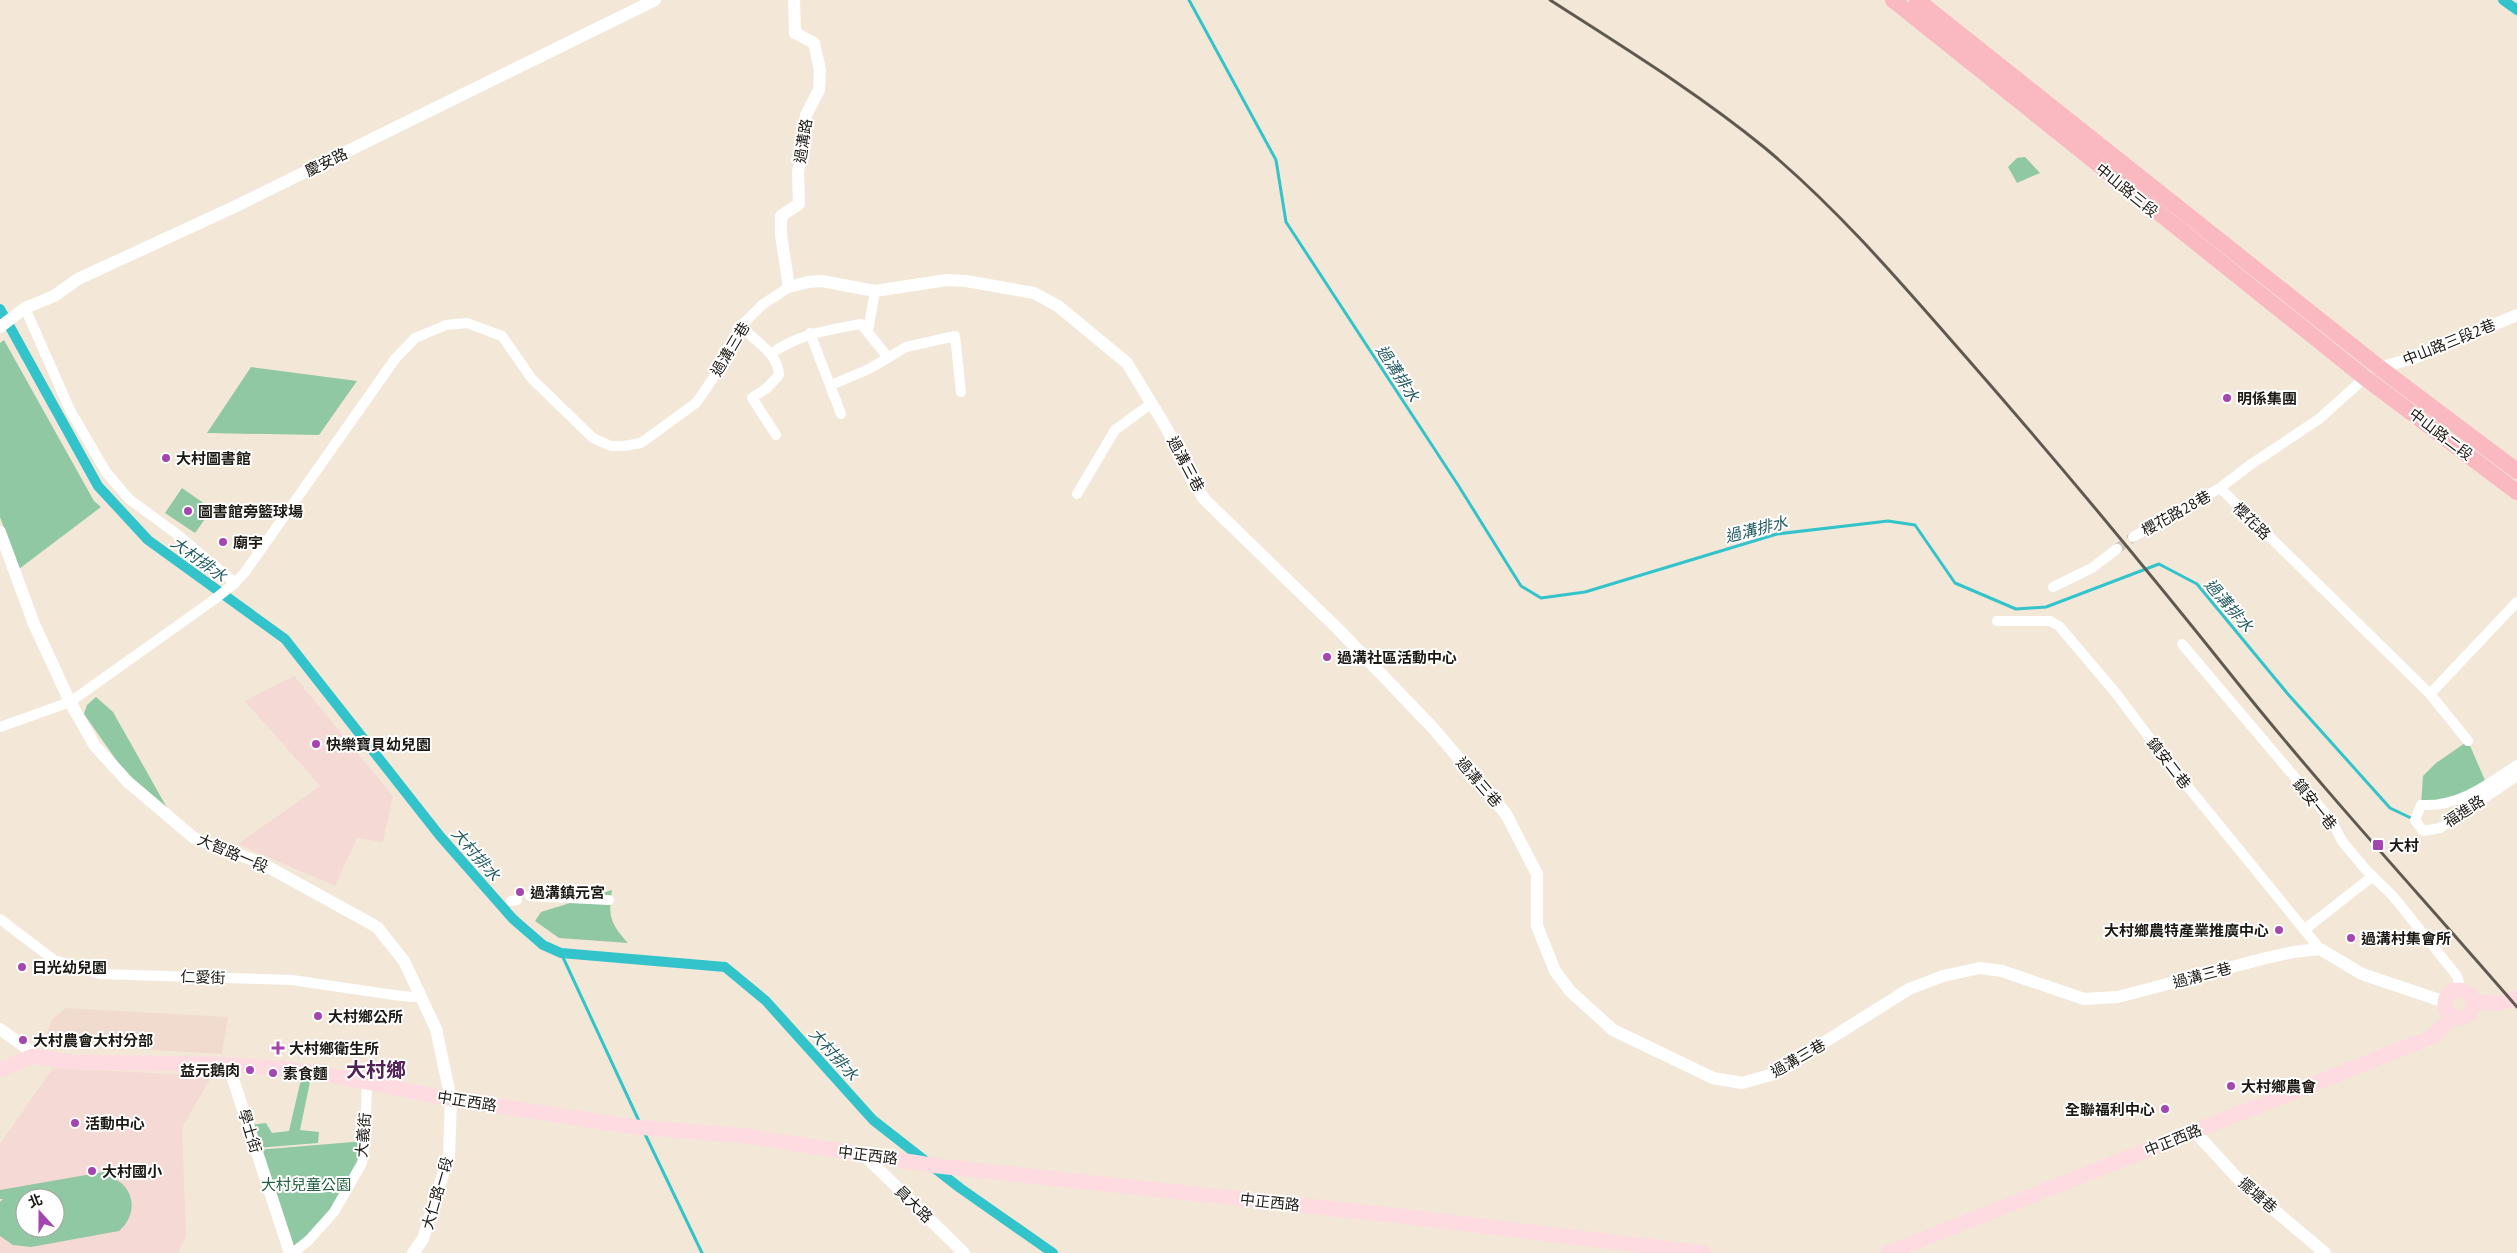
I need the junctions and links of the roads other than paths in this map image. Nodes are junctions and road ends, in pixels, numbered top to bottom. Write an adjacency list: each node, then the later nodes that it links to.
1 (655, 0): 7 (street, 慶安路)
2 (794, 0): 5 (street, 過溝路)
3 (1893, 0): 16 (main road, 中山路三段)
4 (1917, 0): 15 (main road, 中山路三段)
5 (789, 287): 6 (street, 過溝三巷); 10 (street, 過溝三巷)
6 (875, 291): 11 (street); 19 (street, 過溝三巷)
7 (21, 311): 9 (street, 慶安路); 29 (street)
8 (2517, 315): 15 (street, 中山路三段2巷)
9 (2, 326)
10 (741, 326): 13 (street); 29 (street, 過溝三巷)
11 (868, 331): 12 (street); 14 (street)
12 (810, 333): 13 (street); 17 (street)
13 (772, 353): 21 (street)
14 (887, 356): 17 (street); 18 (street)
15 (2380, 368): 16 (street, 櫻花路); 22 (main road, 中山路二段)
16 (2364, 377): 23 (street, 櫻花路); 24 (main road, 中山路二段)
17 (831, 385): 20 (street)
18 (961, 392)
19 (1152, 403): 25 (street); 45 (street, 過溝三巷)
20 (841, 414)
21 (776, 435)
22 (2517, 471)
23 (2220, 488): 27 (street, 櫻花路28巷); 34 (street, 櫻花路)
24 (2517, 492)
25 (1077, 494)
26 (1, 537): 35 (street, 大智路一段)
27 (2133, 537)
28 (2117, 549): 30 (street)
29 (235, 583): 35 (street)
30 (2053, 587)
31 (2517, 602): 34 (street)
32 (1997, 621): 44 (street, 鎮安二巷)
33 (2182, 644): 40 (street, 鎮安一巷)
34 (2430, 694): 37 (street, 櫻花路)
35 (70, 702): 36 (street); 47 (street, 大智路一段)
36 (0, 727)
37 (2468, 742)
38 (2517, 765): 39 (street, 福進路)
39 (2517, 776)
40 (2372, 876): 44 (street); 46 (street, 鎮安一巷)
41 (530, 896): 42 (street)
42 (609, 900)
43 (0, 919): 47 (street, 仁愛街)
44 (2304, 930): 45 (street, 鎮安二巷)
45 (2320, 949): 49 (street)
46 (2461, 990): 49 (main road); 50 (main road)
47 (421, 996): 57 (street, 大智路一段)
48 (2517, 998): 50 (main road)
49 (2445, 1002): 51 (main road)
50 (2474, 1002): 51 (main road, 中正西路)
51 (2452, 1017): 58 (main road, 中正西路)
52 (0, 1029): 53 (street)
53 (34, 1056): 54 (main road, 中正西路); 55 (main road)
54 (232, 1065): 56 (main road, 中正西路); 60 (street, 學士街)
55 (0, 1070)
56 (366, 1082): 57 (main road, 中正西路); 60 (street, 大義街)
57 (451, 1099): 59 (main road, 中正西路); 61 (street, 大仁路一段)
58 (2194, 1132): 64 (main road, 中正西路); 65 (street, 擺塘巷)
59 (864, 1156): 62 (street, 員大路); 63 (main road, 中正西路)
60 (291, 1253)
61 (414, 1253)
62 (964, 1253)
63 (1704, 1253)
64 (1888, 1253)
65 (2325, 1253)

